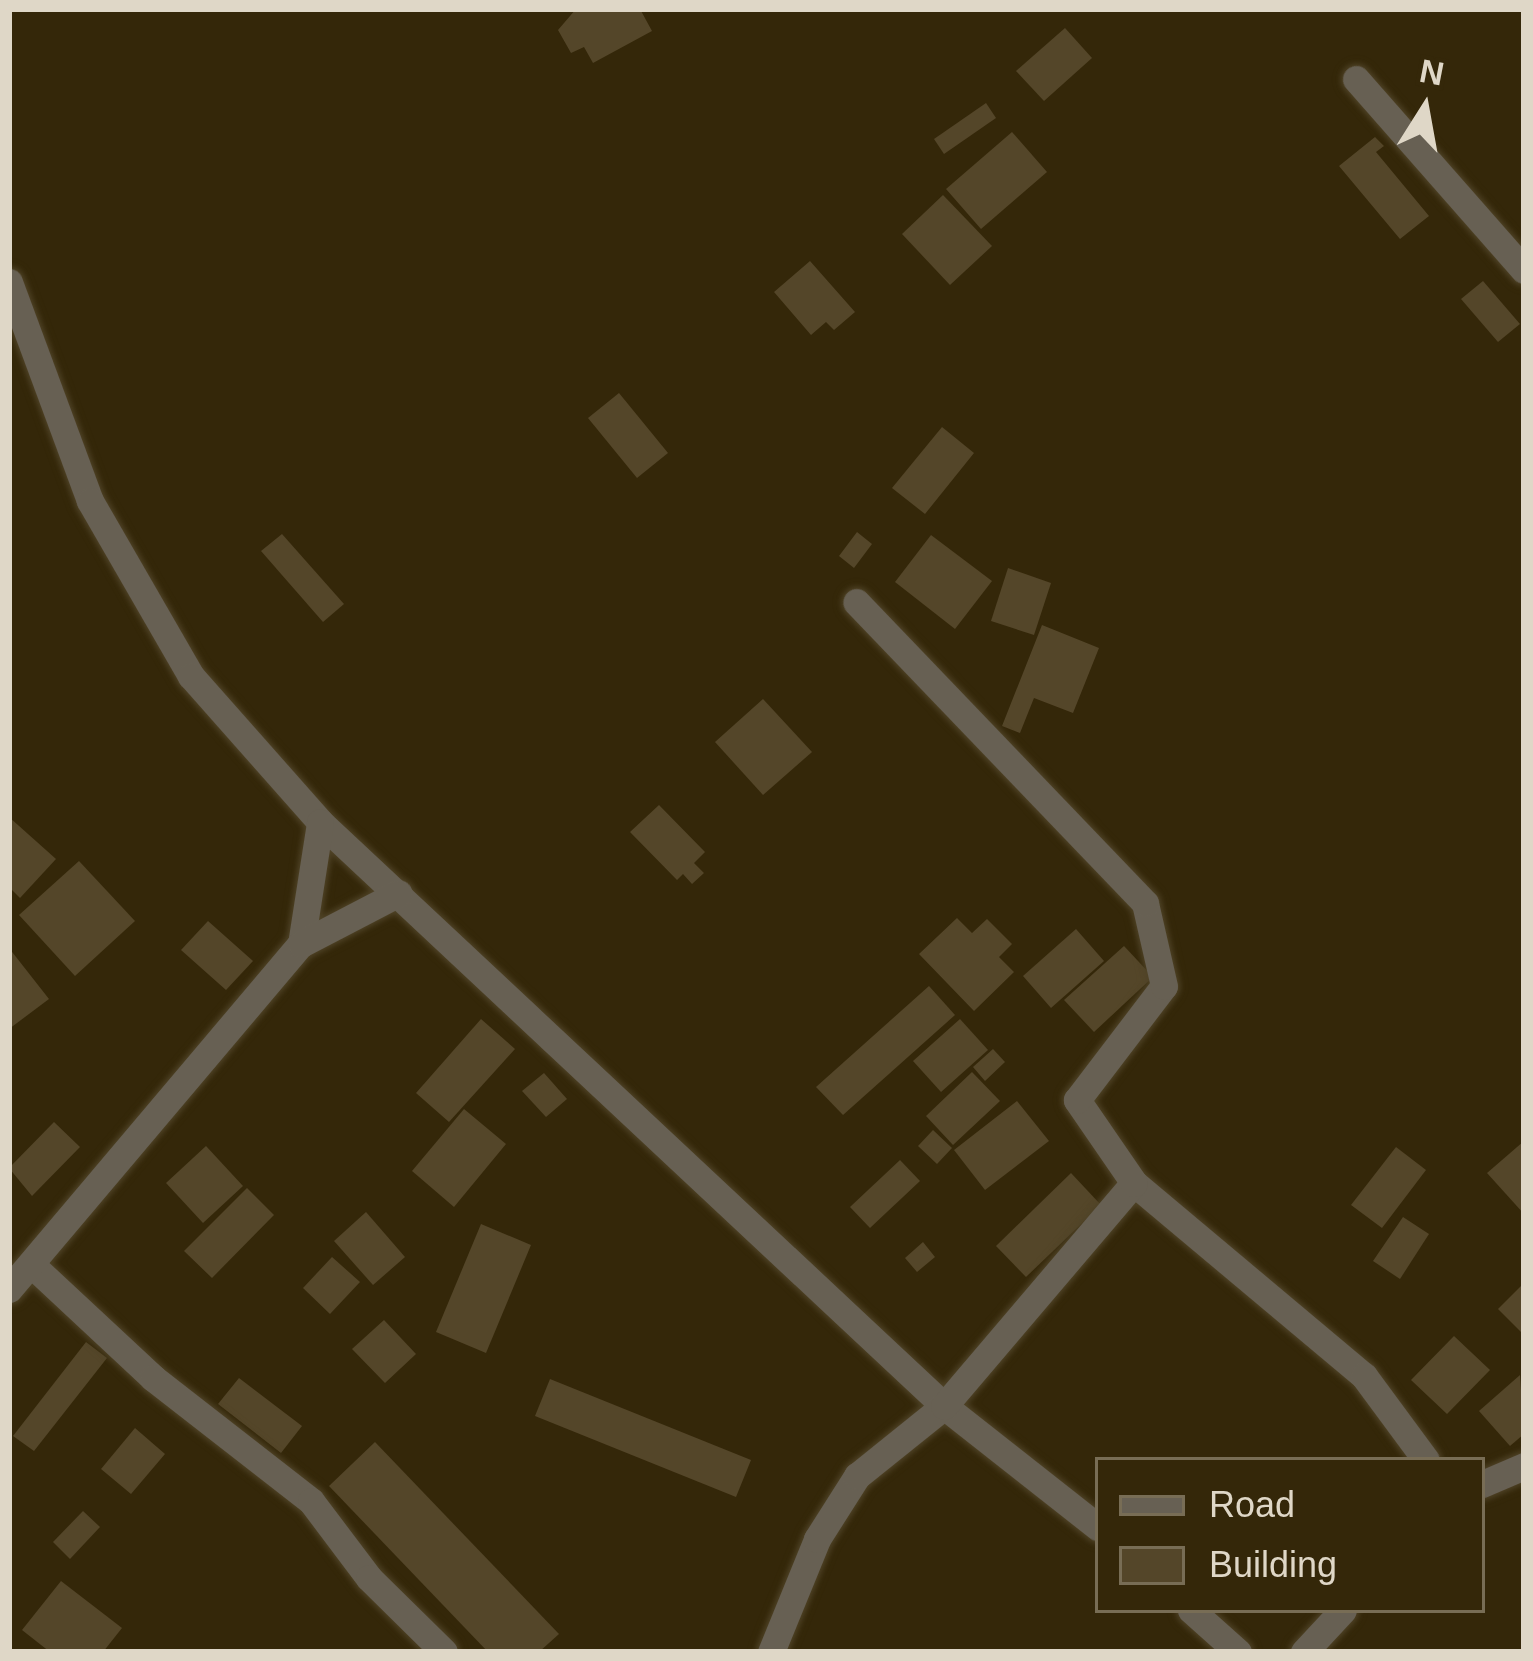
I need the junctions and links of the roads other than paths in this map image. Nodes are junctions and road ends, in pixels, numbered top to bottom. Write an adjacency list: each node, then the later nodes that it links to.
1 (1356, 79): 2 (street)
2 (1524, 270)
3 (9, 282): 5 (street)
4 (856, 602): 8 (street)
5 (320, 823): 6 (street); 7 (street)
6 (399, 893): 7 (street); 11 (street)
7 (301, 944): 9 (street)
8 (1134, 1183): 11 (street); 12 (street)
9 (32, 1265): 10 (street); 18 (street)
10 (9, 1289)
11 (944, 1406): 15 (street); 19 (street)
12 (1424, 1457)
13 (1524, 1466): 14 (street)
14 (1485, 1483)
15 (1095, 1525)
16 (1194, 1613): 20 (street)
17 (1340, 1613): 21 (street)
18 (444, 1652)
19 (771, 1652)
20 (1238, 1652)
21 (1304, 1652)

